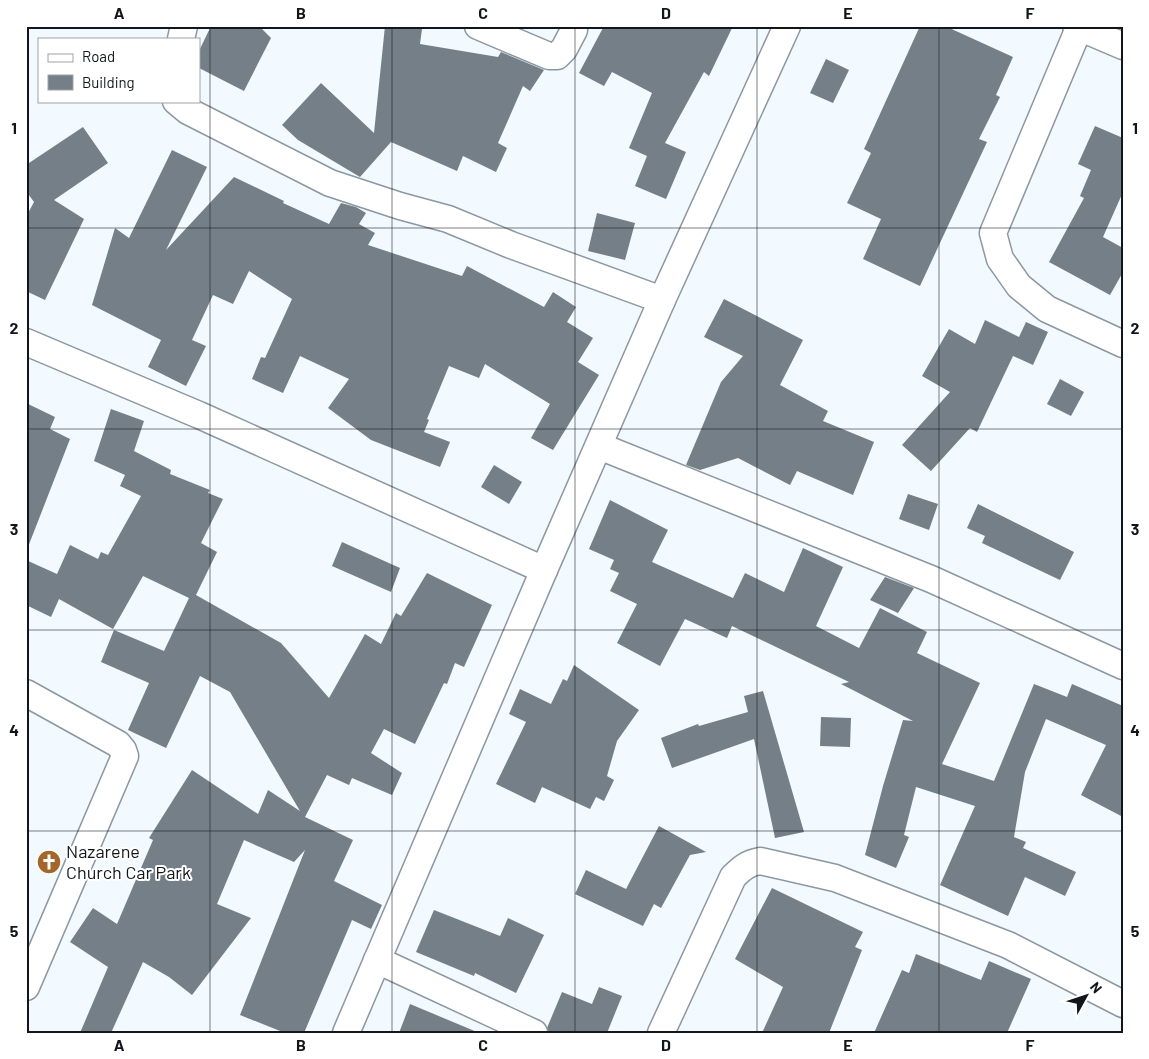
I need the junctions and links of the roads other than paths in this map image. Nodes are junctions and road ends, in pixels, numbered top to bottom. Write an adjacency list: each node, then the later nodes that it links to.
1 (478, 26): 4 (street)
2 (787, 26): 7 (street)
3 (1078, 27): 5 (street); 9 (street)
4 (574, 30)
5 (1123, 46)
6 (177, 102): 7 (street)
7 (662, 300): 10 (street)
8 (26, 342): 11 (street)
9 (1123, 344)
10 (599, 446): 11 (street); 12 (street)
11 (544, 570): 14 (street)
12 (1123, 666)
13 (26, 693): 15 (street)
14 (377, 960): 17 (street); 18 (street)
15 (26, 987)
16 (1123, 1004): 19 (street)
17 (346, 1033)
18 (534, 1033)
19 (662, 1033)

